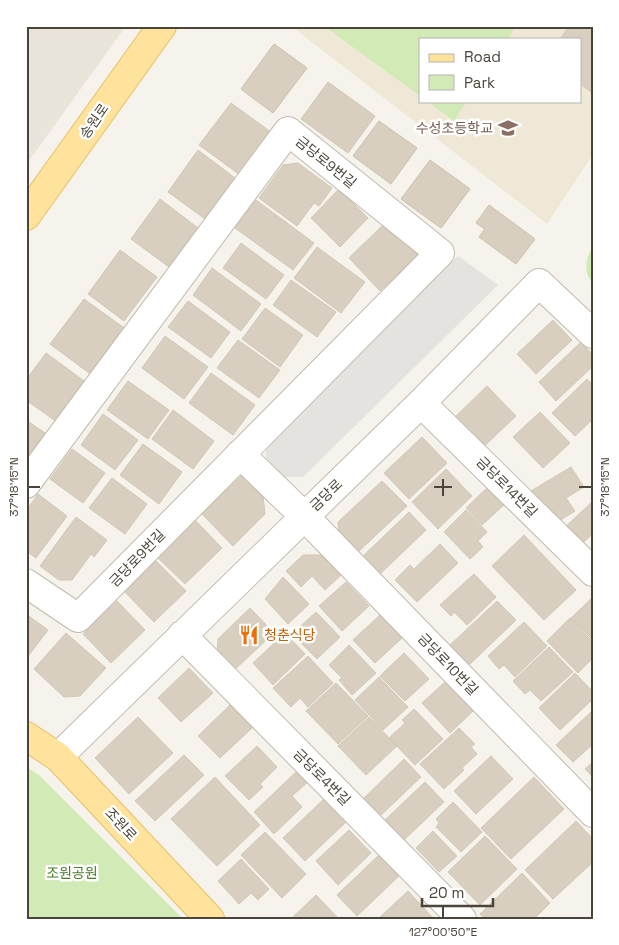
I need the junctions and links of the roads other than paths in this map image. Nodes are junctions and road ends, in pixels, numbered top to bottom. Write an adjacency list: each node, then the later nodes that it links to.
1 (162, 26): 2 (main road, 송원로)
2 (26, 216)
3 (593, 334): 4 (street, 금당로)
4 (421, 403): 7 (street, 금당로); 8 (street, 금당로14번길)
5 (240, 454): 6 (street, 금당로9번길); 7 (street); 9 (street, 금당로9번길)
6 (26, 484)
7 (304, 516): 10 (street, 금당로); 13 (street, 금당로10번길)
8 (593, 572)
9 (26, 583)
10 (182, 635): 12 (street, 금당로); 15 (street, 금당로4번길)
11 (26, 736): 12 (main road, 조원로)
12 (58, 757): 14 (main road, 조원로)
13 (593, 813)
14 (210, 919)
15 (462, 919)

